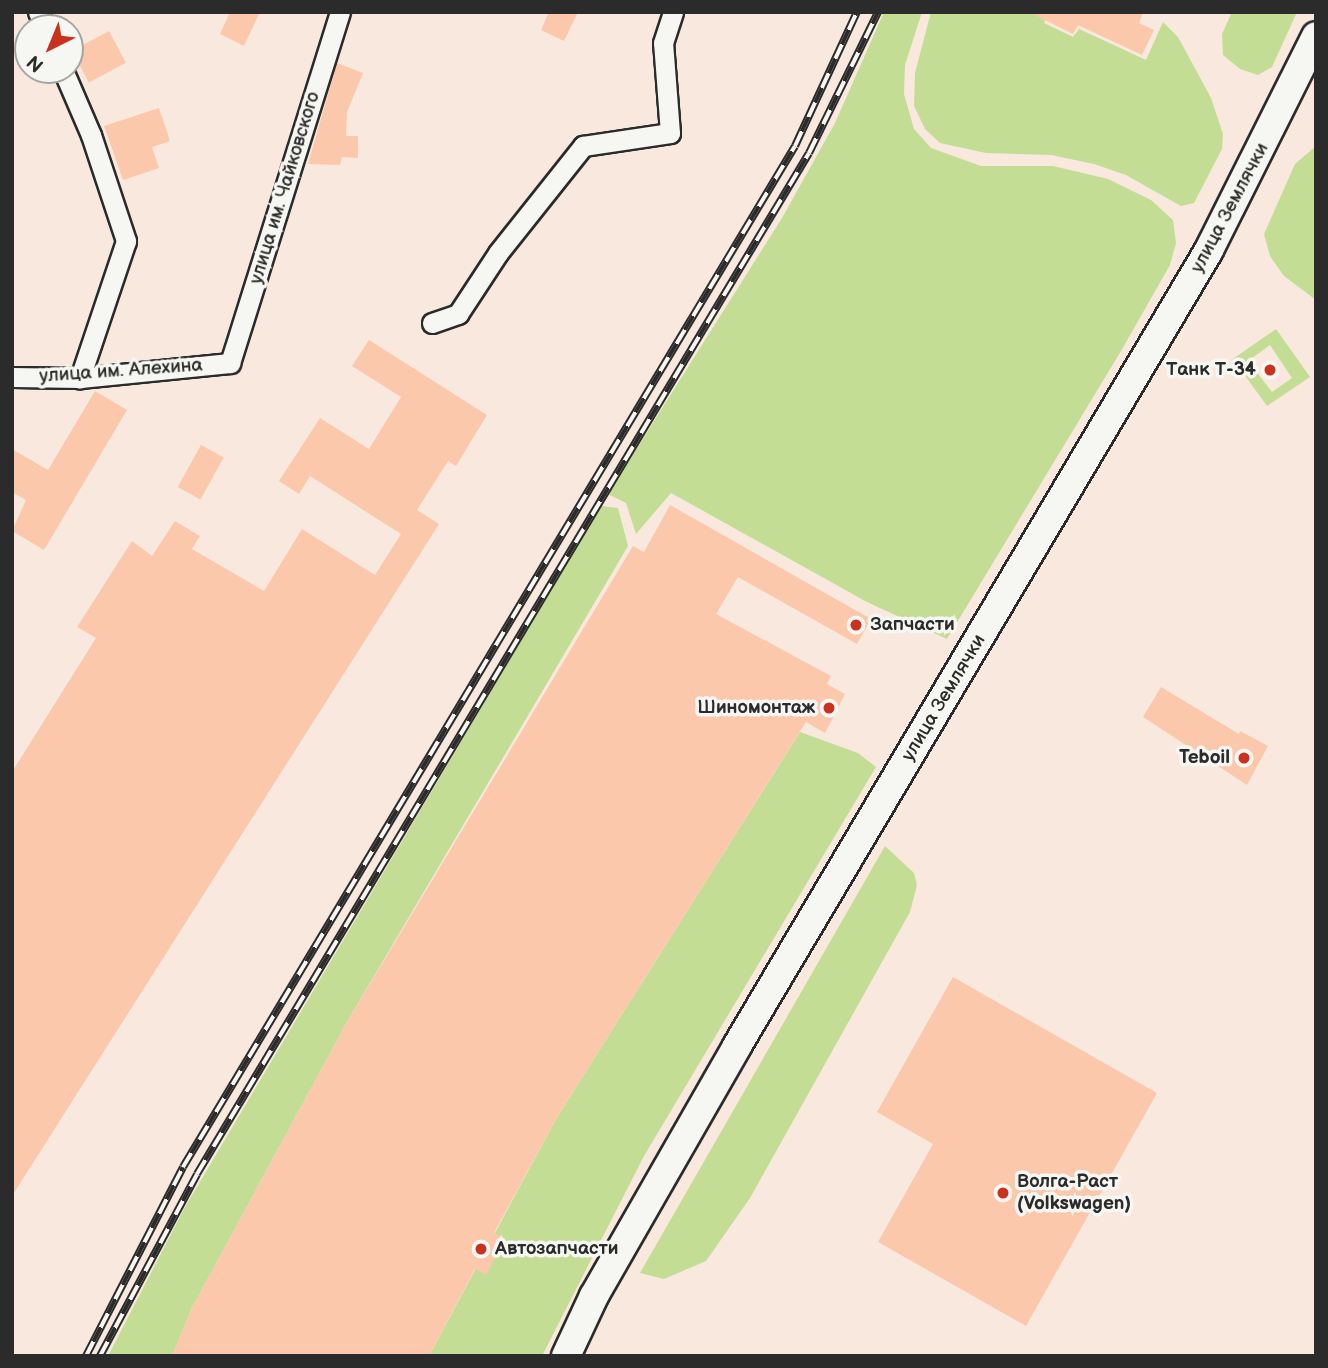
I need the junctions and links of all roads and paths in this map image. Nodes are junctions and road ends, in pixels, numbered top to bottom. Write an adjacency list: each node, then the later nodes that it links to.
1 (340, 12): 6 (street, улица им. Чайковского)
2 (673, 12): 5 (street)
3 (1316, 36): 9 (main road, улица Землячки)
4 (69, 84): 8 (street)
5 (432, 323)
6 (230, 363): 8 (street, улица им. Алехина)
7 (12, 377): 8 (street, улица им. Алехина)
8 (80, 378)
9 (566, 1356)

